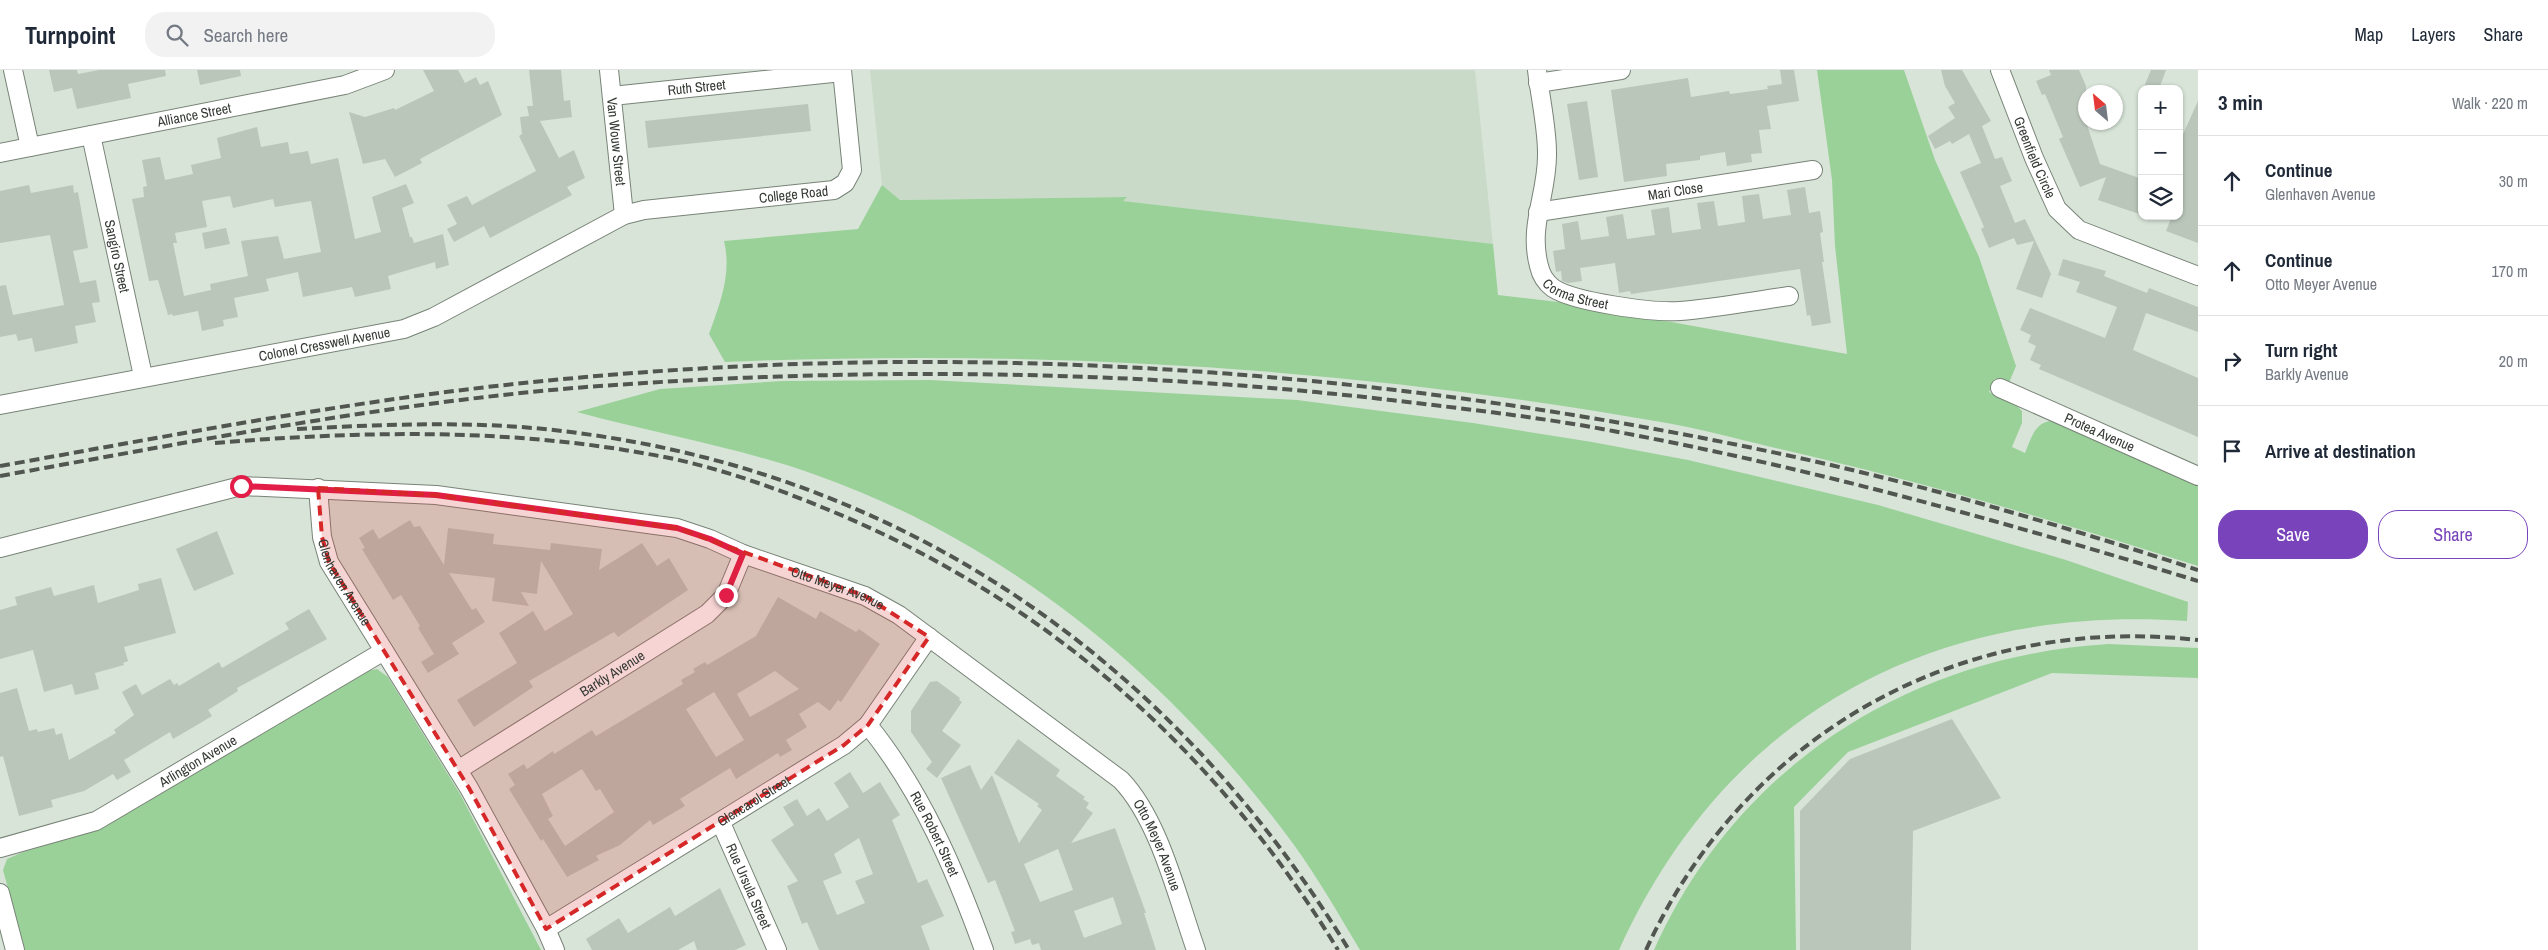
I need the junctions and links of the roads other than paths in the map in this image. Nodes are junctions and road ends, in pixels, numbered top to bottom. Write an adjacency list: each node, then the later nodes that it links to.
1 (13, 70): 10 (street)
2 (608, 70): 8 (street, Van Wouw Street)
3 (1621, 70): 7 (street)
4 (2000, 70): 15 (street, Greenfield Circle)
5 (381, 71): 9 (street, Alliance Street)
6 (842, 71): 8 (street, Ruth Street); 14 (street, College Road)
7 (1538, 77): 13 (street, Corma Street)
8 (612, 96): 14 (street, Van Wouw Street)
9 (92, 134): 10 (street, Alliance Street); 17 (street, Sangiro Street)
10 (30, 147): 11 (street, Alliance Street)
11 (0, 153)
12 (1813, 170): 13 (street, Mari Close)
13 (1538, 212): 16 (street, Corma Street)
14 (624, 214): 17 (street, Colonel Cresswell Avenue)
15 (2198, 276)
16 (1789, 296)
17 (144, 376): 19 (street, Colonel Cresswell Avenue)
18 (2000, 388): 20 (street, Protea Avenue)
19 (0, 405)
20 (2198, 476)
21 (318, 488): 22 (street); 23 (street, Otto Meyer Avenue); 25 (street, Glenhaven Avenue)
22 (0, 548)
23 (743, 554): 24 (street, Otto Meyer Avenue); 27 (street, Barkly Avenue)
24 (929, 637): 26 (street, Glencarol Street); 36 (street, Otto Meyer Avenue)
25 (384, 651): 27 (street, Glenhaven Avenue); 29 (street, Arlington Avenue)
26 (868, 725): 28 (street, Glencarol Street); 35 (street, Rue Robert Street)
27 (458, 770): 31 (street, Glenhaven Avenue)
28 (721, 823): 31 (street, Glencarol Street); 34 (street, Rue Ursula Street)
29 (0, 848)
30 (0, 893): 32 (street)
31 (546, 929): 33 (street, Glenhaven Avenue)
32 (16, 950)
33 (555, 950)
34 (777, 950)
35 (984, 950)
36 (1196, 950)

